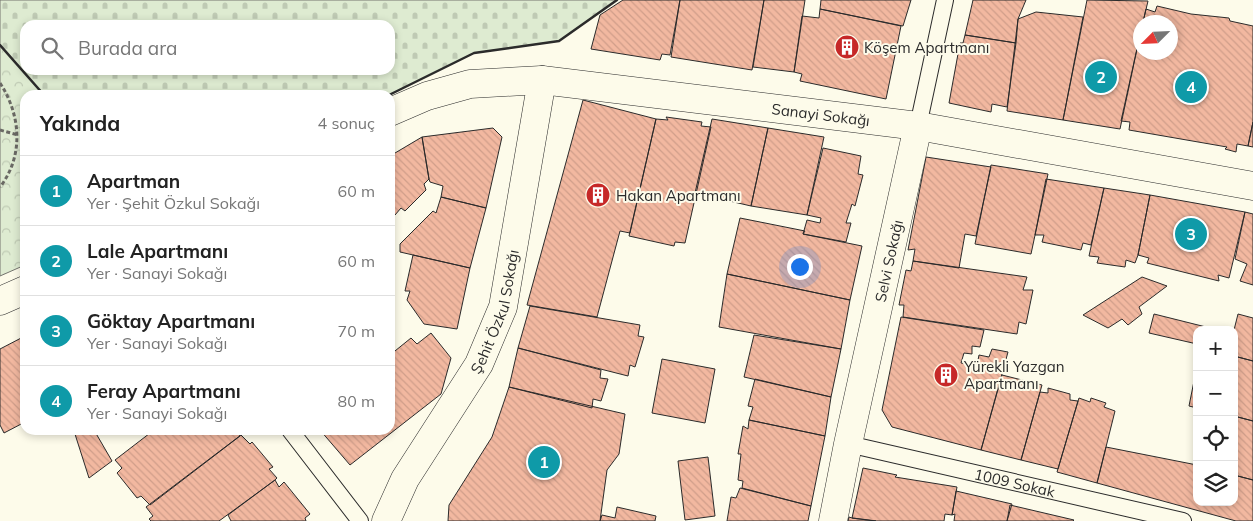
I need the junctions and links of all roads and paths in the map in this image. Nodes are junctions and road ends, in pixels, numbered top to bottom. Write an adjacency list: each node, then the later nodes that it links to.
1 (945, 0): 5 (lane, Selvi Sokağı)
2 (542, 80): 4 (street, Sanayi Sokağı); 5 (street, Sanayi Sokağı); 15 (street, Şehit Özkul Sokağı)
3 (0, 83): 7 (path)
4 (395, 110)
5 (918, 126): 8 (street, Sanayi Sokağı); 13 (street, Selvi Sokağı)
6 (0, 130): 7 (path)
7 (18, 135): 9 (path)
8 (1253, 186)
9 (0, 187)
10 (20, 292): 11 (street)
11 (0, 301)
12 (294, 435): 14 (lane)
13 (848, 444): 16 (street, Selvi Sokağı); 17 (lane, 1009 Sokak)
14 (360, 521)
15 (386, 521)
16 (833, 521)
17 (1182, 521)

